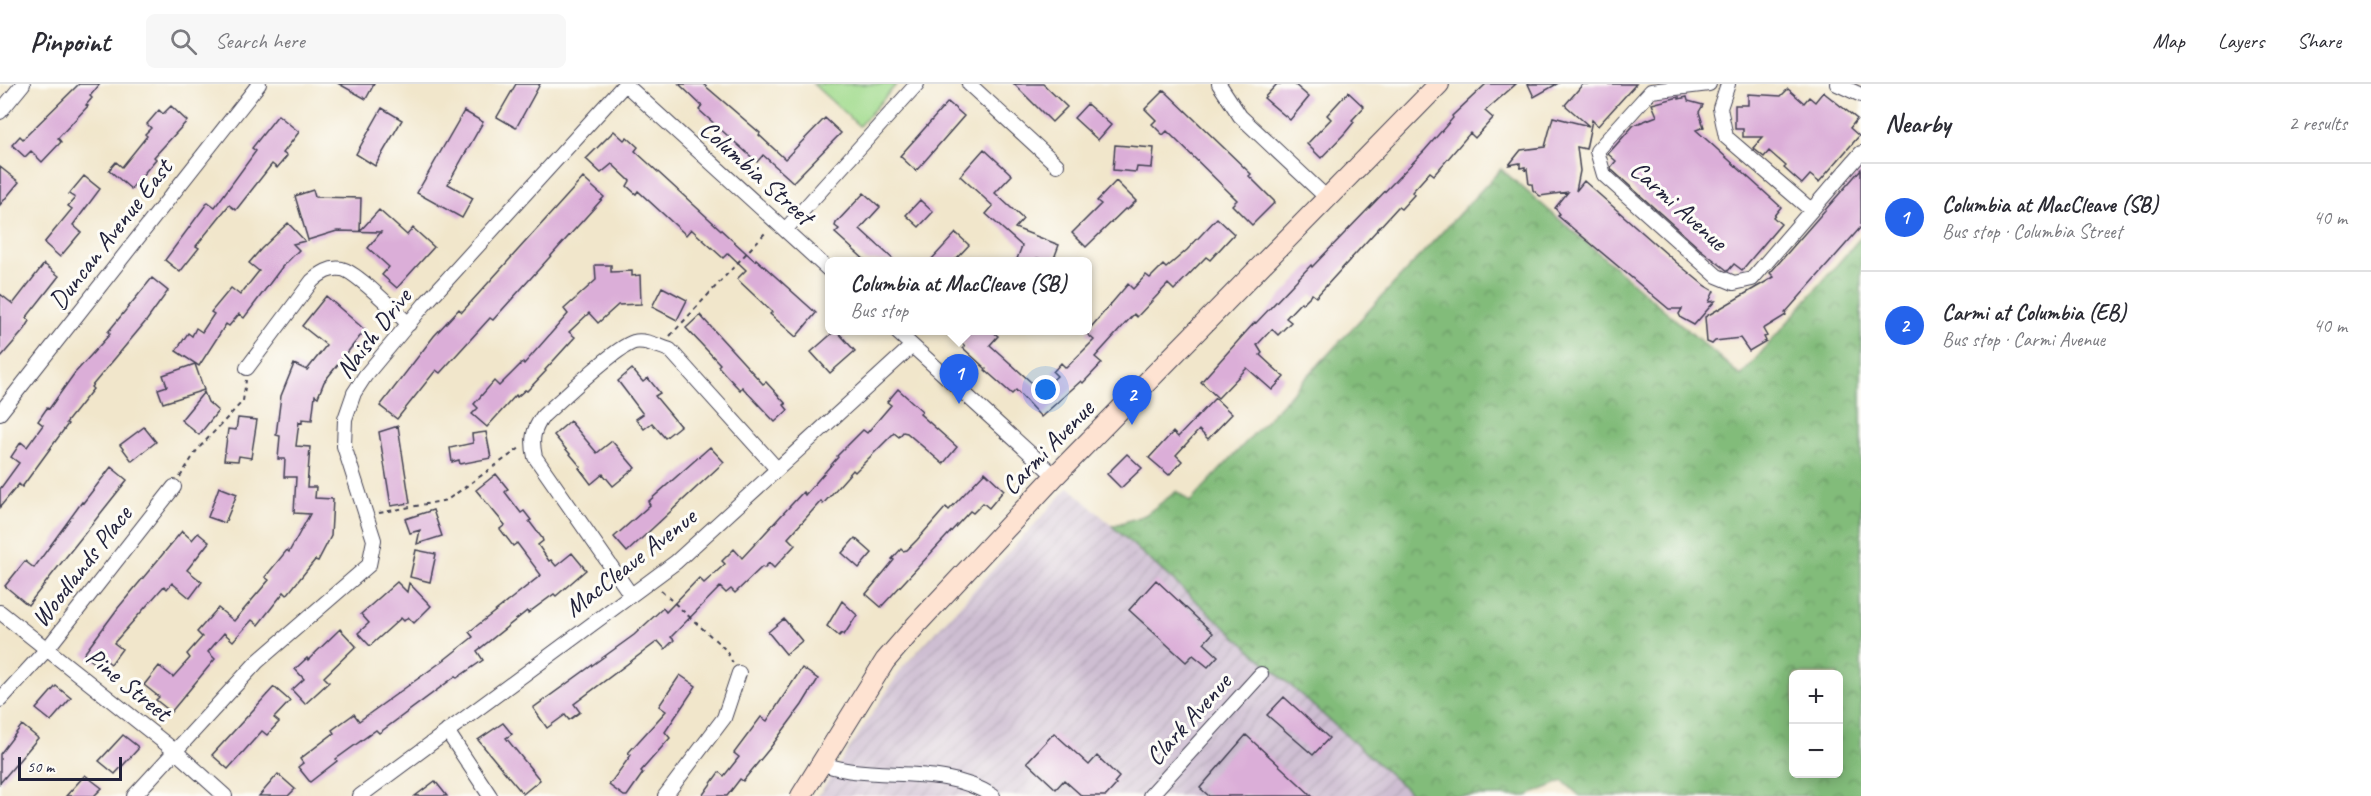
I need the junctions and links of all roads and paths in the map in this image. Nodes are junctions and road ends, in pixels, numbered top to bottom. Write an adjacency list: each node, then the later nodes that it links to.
1 (22, 84): 12 (street)
2 (259, 84): 24 (street, Duncan Avenue East)
3 (625, 84): 17 (street, Columbia Street); 19 (street, Naish Drive)
4 (917, 84): 17 (street)
5 (969, 84): 14 (street)
6 (1219, 84): 15 (street)
7 (1439, 84): 15 (street, Carmi Avenue)
8 (1708, 84): 16 (street, Carmi Avenue)
9 (1728, 84): 16 (street)
10 (1837, 84): 11 (street)
11 (1861, 95)
12 (0, 112)
13 (1861, 153): 16 (street, Carmi Avenue)
14 (1057, 165)
15 (1327, 198): 27 (street, Carmi Avenue)
16 (1811, 210)
17 (779, 225): 18 (street, Columbia Street); 22 (path)
18 (825, 266)
19 (409, 324): 23 (street); 29 (street, Naish Drive)
20 (900, 335): 21 (street)
21 (912, 346): 26 (street, MacCleave Avenue); 27 (street)
22 (661, 347): 25 (street); 26 (street)
23 (247, 368): 28 (path)
24 (0, 413)
25 (532, 439): 29 (path); 31 (street)
26 (777, 469): 30 (street, MacCleave Avenue)
27 (1055, 476): 39 (street, Carmi Avenue)
28 (174, 488): 33 (street, Woodlands Place)
29 (367, 515): 38 (street, Naish Drive)
30 (650, 581): 31 (street, MacCleave Avenue); 34 (path)
31 (631, 595): 37 (street, MacCleave Avenue)
32 (0, 612): 33 (street, Pine Street)
33 (47, 649): 36 (street, Woodlands Place); 38 (street, Pine Street)
34 (739, 673): 44 (street)
35 (1261, 674): 47 (street, Clark Avenue)
36 (0, 700)
37 (447, 731): 42 (street, MacCleave Avenue); 43 (street)
38 (175, 752): 40 (street, Naish Drive); 41 (street, Pine Street)
39 (821, 764): 45 (street, Carmi Avenue); 46 (street)
40 (134, 796)
41 (225, 796)
42 (360, 796)
43 (490, 796)
44 (664, 796)
45 (801, 796)
46 (993, 796)
47 (1150, 796)

